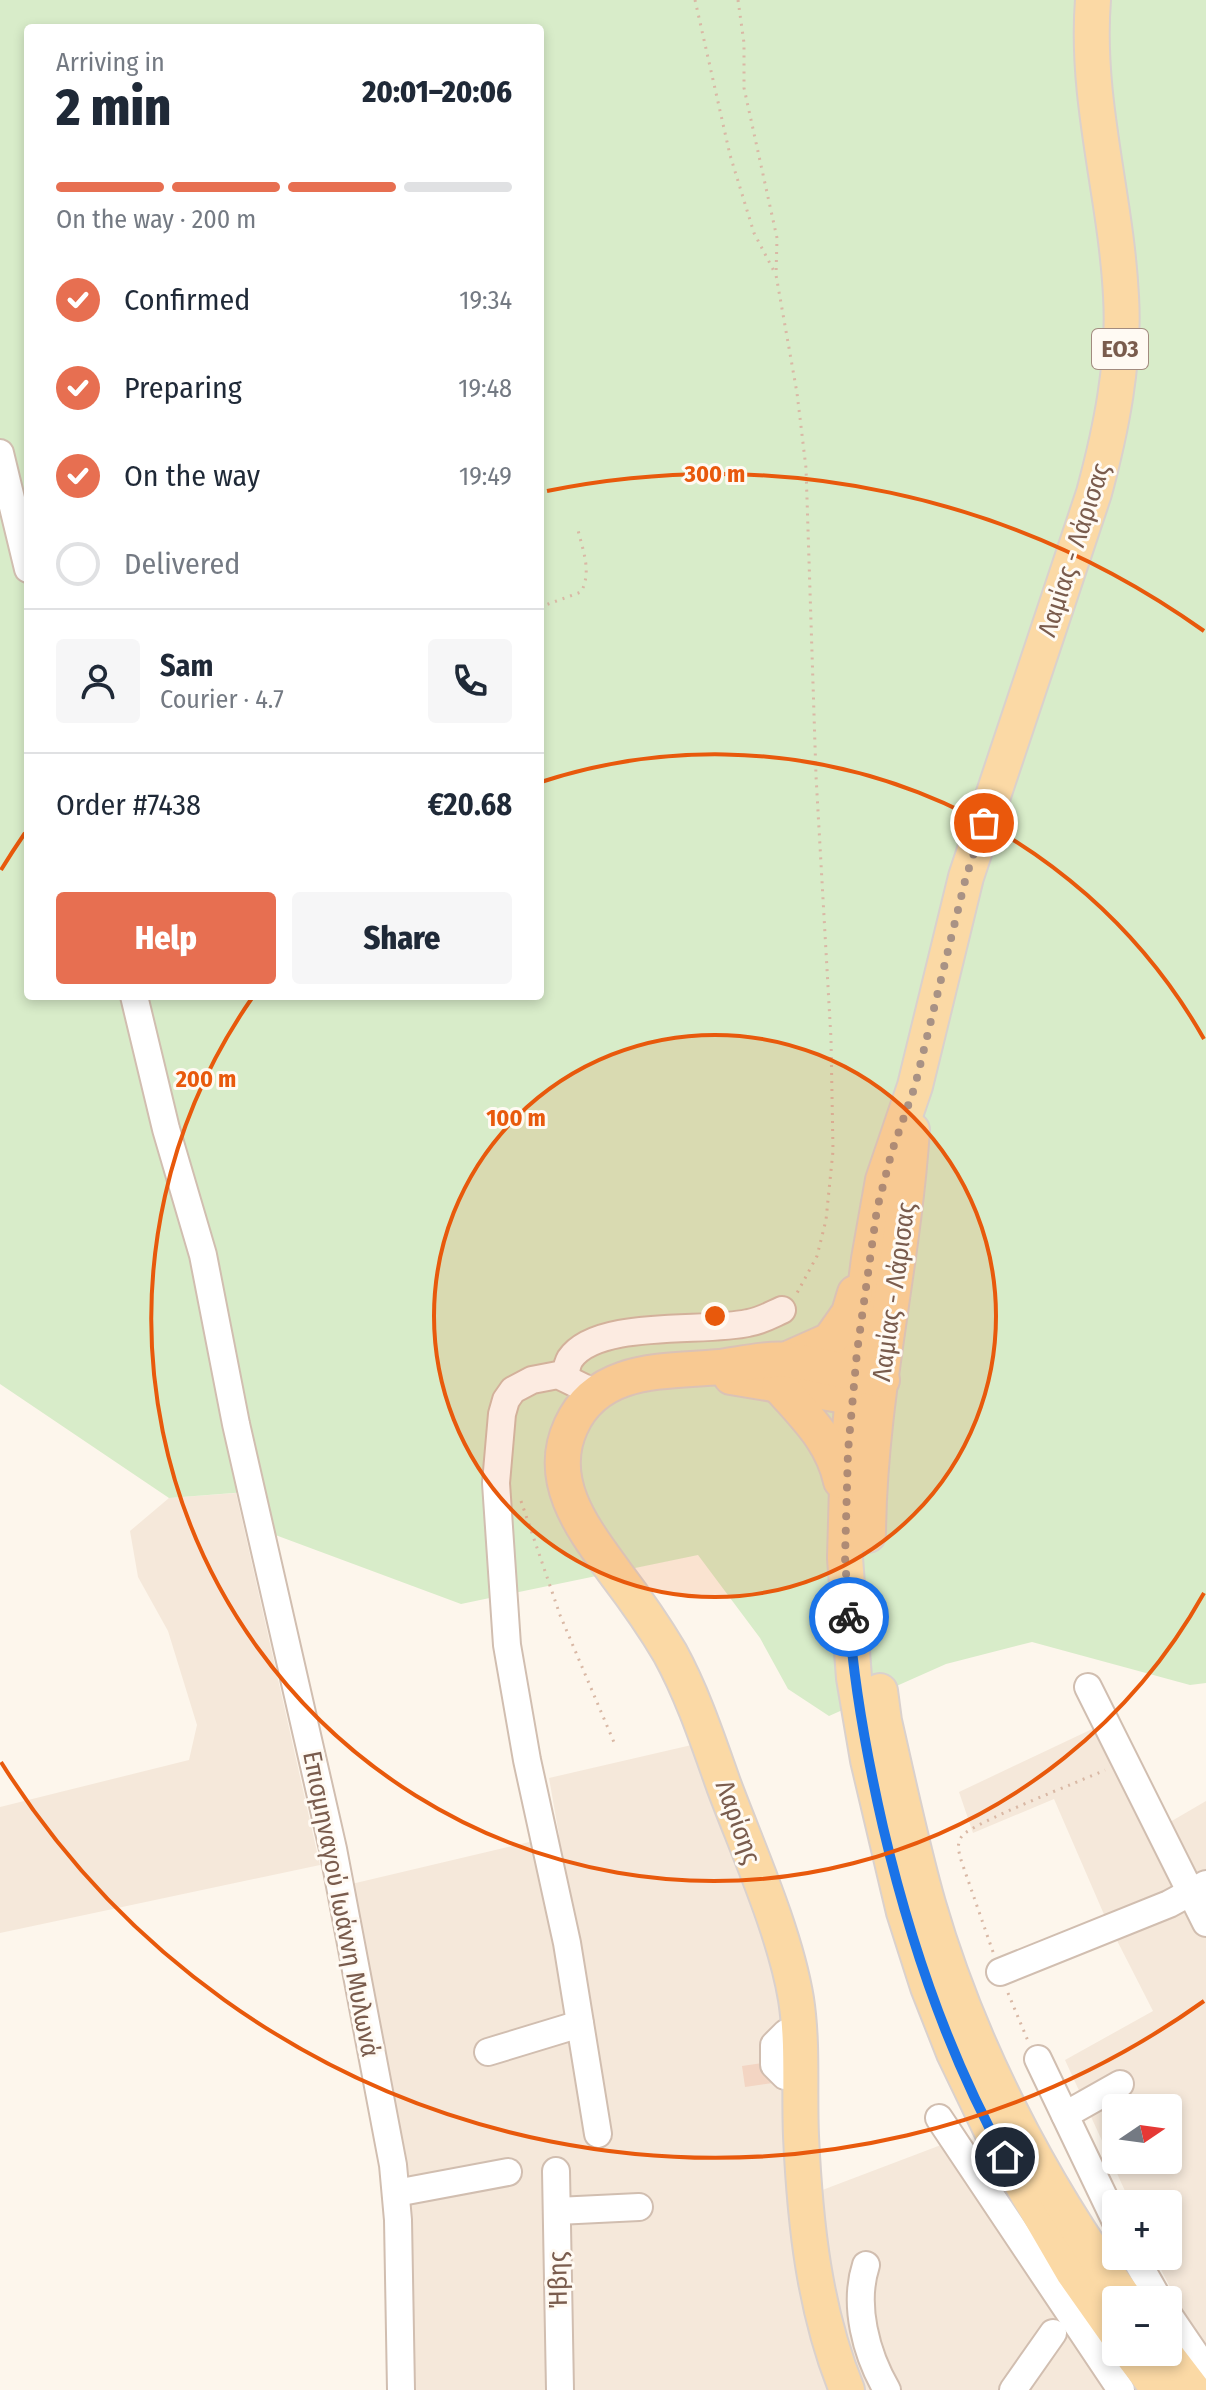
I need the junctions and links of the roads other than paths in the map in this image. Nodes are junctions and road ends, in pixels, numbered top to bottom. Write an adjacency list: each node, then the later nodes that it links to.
1 (1093, 0): 5 (main road, Λαμίας - Λάρισας / ΕΟ3)
2 (0, 453): 3 (street)
3 (24, 552)
4 (135, 1000): 28 (street, Επισμηναγού Ιωάννη Μυλωνά)
5 (915, 1086): 6 (main road, Λαμίας - Λάρισας / ΕΟ3); 10 (main road, Λαμίας - Λάρισας / ΕΟ3)
6 (869, 1259): 8 (main road, ΕΟ3); 10 (main road)
7 (782, 1310): 9 (street)
8 (782, 1373): 10 (main road); 11 (main road); 12 (main road)
9 (565, 1377): 11 (street); 17 (street)
10 (867, 1388): 12 (main road); 33 (main road)
11 (595, 1393): 42 (main road, Λαρίσης)
12 (846, 1509): 34 (main road)
13 (1088, 1687): 14 (street)
14 (1199, 1888): 15 (street); 16 (street)
15 (1206, 1923)
16 (1000, 1972)
17 (580, 2024): 19 (street); 25 (street)
18 (786, 2033): 21 (street)
19 (488, 2052)
20 (1038, 2059): 23 (street)
21 (785, 2076)
22 (1120, 2084): 23 (street)
23 (1065, 2115): 29 (street)
24 (939, 2118): 45 (street)
25 (598, 2134)
26 (556, 2171): 31 (street, Ήβης)
27 (508, 2172): 28 (street)
28 (396, 2193): 40 (street, Επισμηναγού Ιωάννη Μυλωνά)
29 (1102, 2193)
30 (639, 2207): 31 (street)
31 (557, 2211): 41 (street, Ήβης)
32 (866, 2265): 43 (street)
33 (1116, 2286)
34 (1102, 2313)
35 (1053, 2333): 44 (street)
36 (1182, 2335): 39 (street)
37 (1141, 2366): 46 (main road)
38 (1175, 2366): 47 (main road)
39 (1206, 2370)
40 (401, 2390)
41 (560, 2390)
42 (847, 2390)
43 (887, 2390)
44 (1013, 2390)
45 (1121, 2390)
46 (1159, 2390)
47 (1193, 2390)

